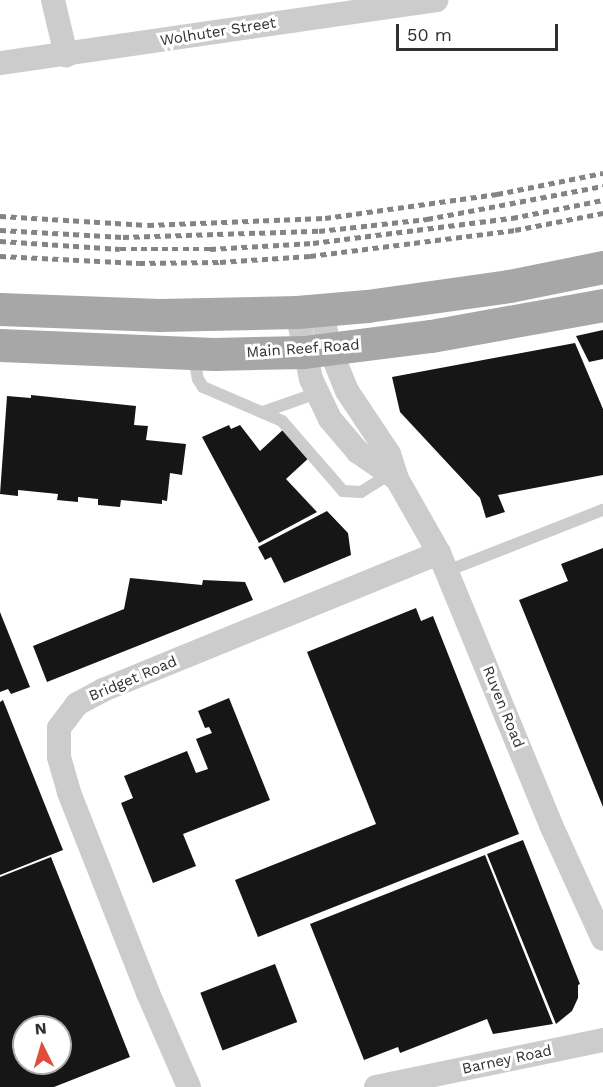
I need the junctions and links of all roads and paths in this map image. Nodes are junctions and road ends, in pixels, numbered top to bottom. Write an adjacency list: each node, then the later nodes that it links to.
1 (53, 0): 4 (street)
2 (436, 0): 3 (street, Wolhuter Street)
3 (318, 8): 4 (street, Wolhuter Street)
4 (66, 55): 5 (street, Wolhuter Street)
5 (0, 63)
6 (603, 267): 9 (main road)
7 (603, 305): 11 (main road, Main Reef Road)
8 (0, 309): 9 (main road)
9 (309, 311): 11 (street, Ruven Road)
10 (0, 345): 12 (main road, Main Reef Road)
11 (317, 350): 12 (main road, Main Reef Road); 13 (street, Ruven Road); 15 (street, Ruven Road)
12 (193, 353): 14 (lane)
13 (317, 393): 14 (lane); 15 (street, Ruven Road)
14 (263, 412): 15 (lane)
15 (394, 475): 17 (street, Ruven Road)
16 (603, 510): 17 (lane)
17 (443, 562): 18 (street, Ruven Road); 20 (street, Bridget Road)
18 (603, 939)
19 (603, 1040): 21 (street, Barney Road)
20 (189, 1087)
21 (376, 1087)

